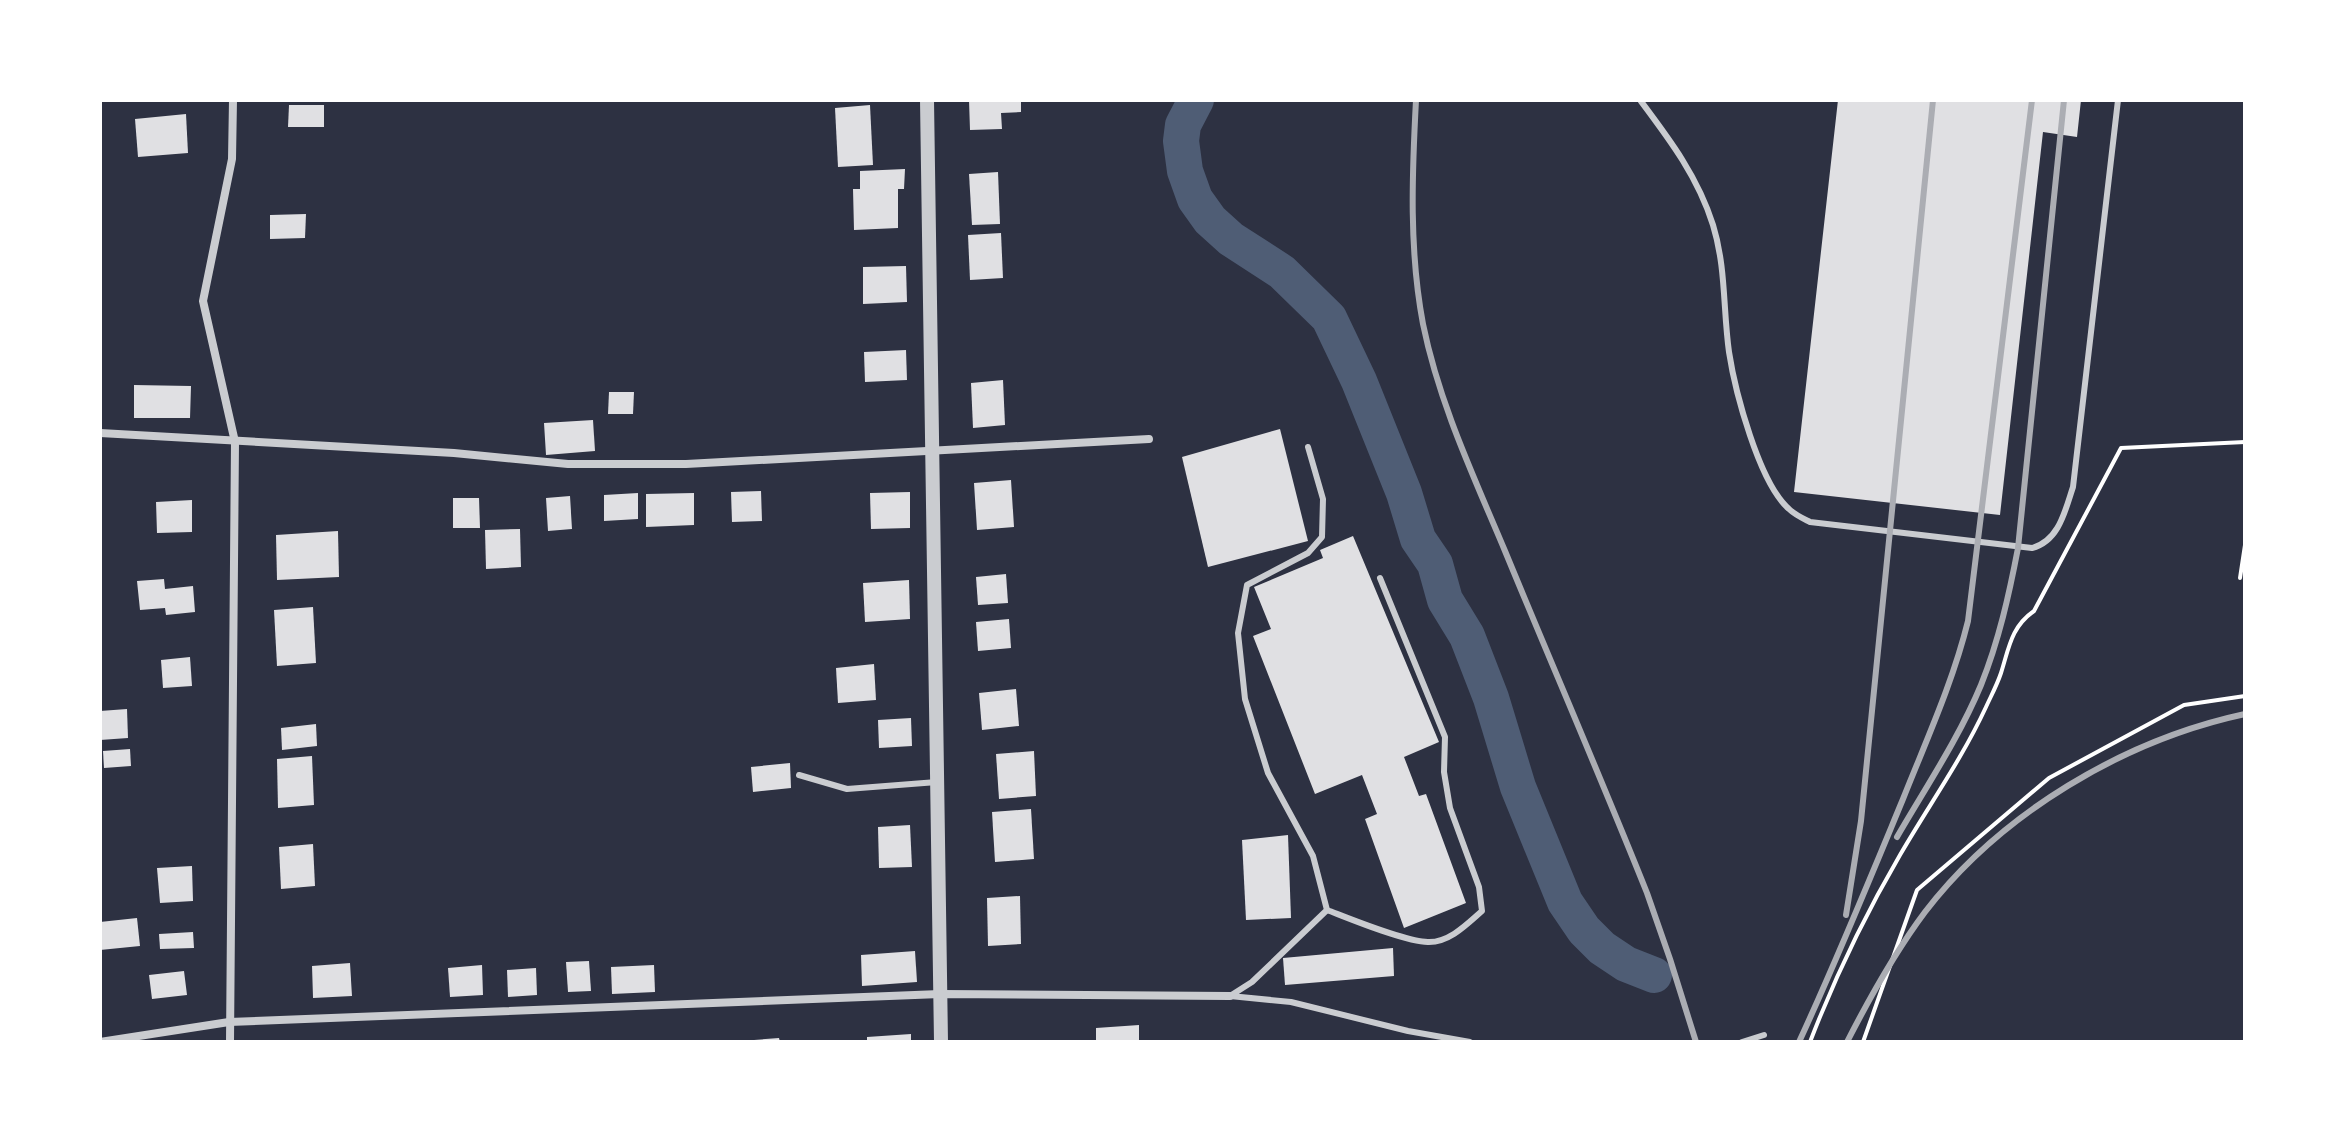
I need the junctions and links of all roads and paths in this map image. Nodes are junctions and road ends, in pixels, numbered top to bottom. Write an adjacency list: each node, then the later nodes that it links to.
1 (233, 100): 7 (street)
2 (927, 100): 10 (street)
3 (1640, 100): 4 (lane)
4 (2118, 100)
5 (100, 433): 7 (street)
6 (1149, 439): 10 (street)
7 (235, 442): 10 (street); 20 (street)
8 (2245, 442): 27 (path)
9 (1308, 447): 17 (lane)
10 (932, 449): 16 (street)
11 (2245, 545): 13 (path)
12 (1380, 578): 17 (lane)
13 (2240, 578)
14 (2245, 696): 28 (path)
15 (799, 775): 16 (lane)
16 (937, 782): 18 (street)
17 (1327, 910): 19 (lane)
18 (940, 994): 19 (street); 20 (street); 24 (street)
19 (1230, 996): 25 (lane)
20 (229, 1022): 22 (street); 23 (street)
21 (1764, 1035): 26 (lane)
22 (100, 1042)
23 (230, 1042)
24 (941, 1042)
25 (1470, 1042)
26 (1742, 1042)
27 (1810, 1042)
28 (1863, 1042)

